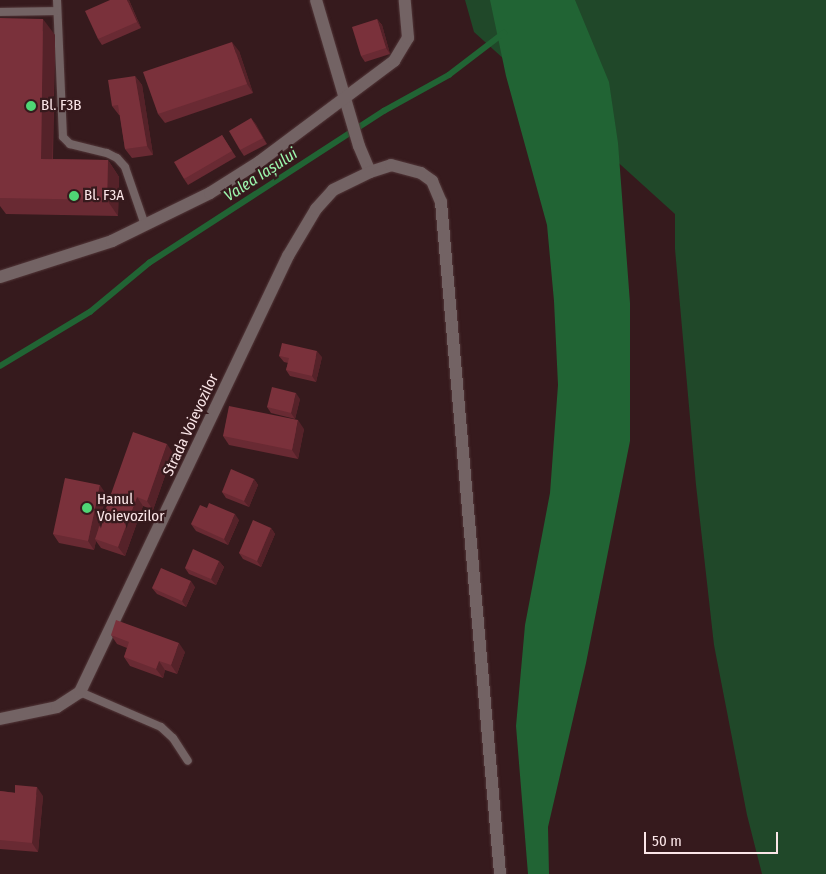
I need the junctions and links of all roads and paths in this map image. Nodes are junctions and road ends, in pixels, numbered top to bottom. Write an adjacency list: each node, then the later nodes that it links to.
1 (57, 0): 5 (lane)
2 (316, 0): 6 (street)
3 (405, 0): 6 (street)
4 (0, 12): 5 (lane)
5 (57, 12): 8 (lane)
6 (347, 98): 7 (street); 8 (street)
7 (370, 172): 10 (street, Strada Voievozilor); 13 (street, Strada Voievozilor)
8 (145, 225): 9 (street)
9 (0, 277)
10 (80, 692): 11 (street); 12 (lane)
11 (0, 719)
12 (188, 761)
13 (500, 874)

